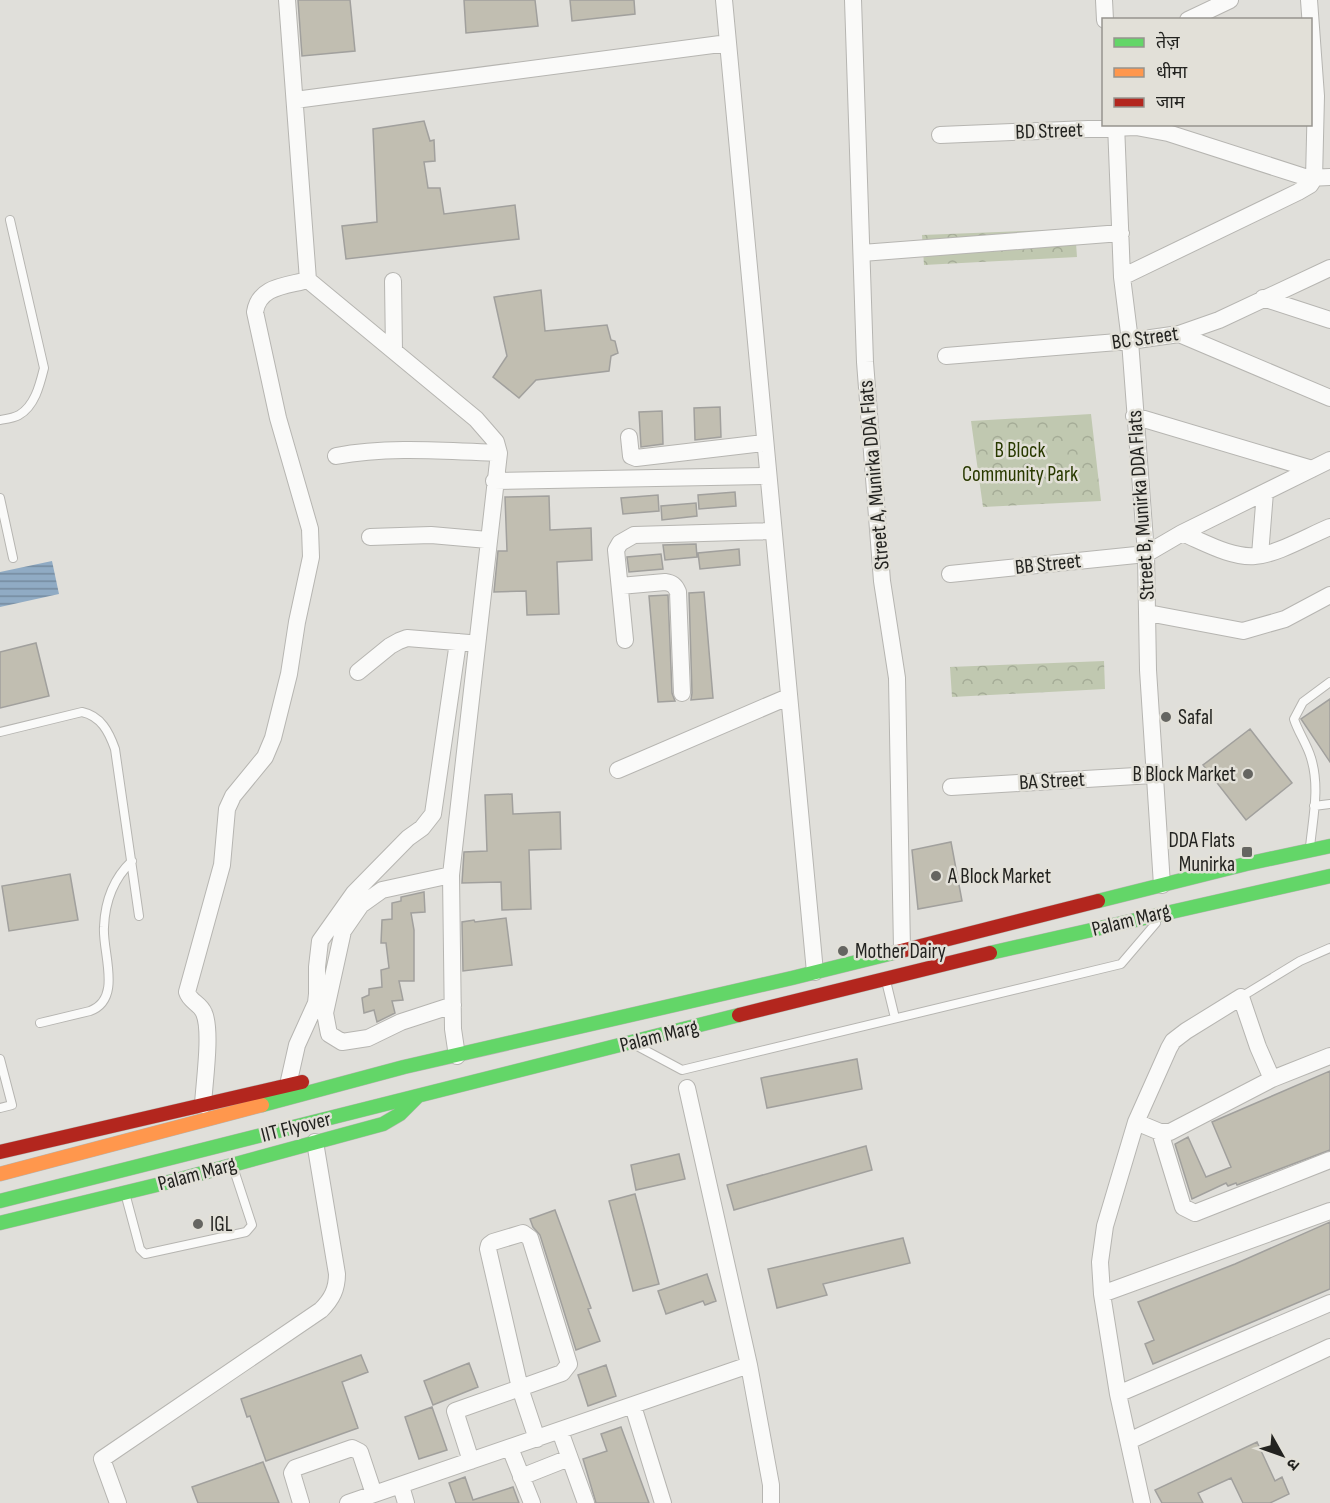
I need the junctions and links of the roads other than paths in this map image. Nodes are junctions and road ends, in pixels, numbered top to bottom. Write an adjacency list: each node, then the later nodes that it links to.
1 (287, 0): 13 (street)
2 (724, 0): 10 (street)
3 (853, 0): 19 (street, Street A, Munirka DDA Flats)
4 (1104, 0): 8 (street)
5 (1230, 0): 7 (street)
6 (1309, 0): 9 (street)
7 (1198, 17)
8 (1105, 18)
9 (1310, 18)
10 (728, 43): 13 (street); 34 (street)
11 (1312, 71): 12 (street)
12 (1313, 95): 16 (street)
13 (295, 100): 22 (street)
14 (1116, 126): 15 (street, BD Street); 16 (street, BD Street); 18 (street, Street B, Munirka DDA Flats)
15 (940, 135)
16 (1322, 178): 21 (street)
17 (10, 220): 32 (lane)
18 (1120, 232): 19 (street); 21 (street, Street B, Munirka DDA Flats)
19 (862, 253): 77 (street, Street A, Munirka DDA Flats)
20 (1330, 268): 24 (street, BC Street)
21 (1122, 277): 27 (street, Street B, Munirka DDA Flats)
22 (308, 280): 28 (street); 93 (street)
23 (393, 281): 28 (street)
24 (1263, 298): 25 (street); 26 (street, BC Street)
25 (1330, 320)
26 (1179, 334): 27 (street, BC Street); 30 (street)
27 (1130, 341): 29 (street, BC Street); 31 (street, Street B, Munirka DDA Flats)
28 (394, 351): 35 (street)
29 (946, 356)
30 (1330, 398)
31 (1134, 416): 38 (street); 48 (street, Street B, Munirka DDA Flats)
32 (0, 420)
33 (629, 437): 34 (street)
34 (764, 443): 39 (street)
35 (499, 453): 36 (street); 40 (street)
36 (336, 456)
37 (1330, 460): 38 (street)
38 (1311, 469): 41 (street)
39 (768, 476): 40 (street); 44 (street)
40 (494, 481): 47 (street)
41 (1265, 492): 45 (street); 49 (street)
42 (0, 498): 50 (lane)
43 (1330, 527): 49 (street)
44 (772, 531): 52 (street); 61 (street)
45 (1182, 533): 48 (street); 49 (street)
46 (370, 537): 47 (street)
47 (488, 540): 57 (street)
48 (1146, 554): 51 (street, BB Street); 54 (street, Street B, Munirka DDA Flats)
49 (1260, 555)
50 (13, 558)
51 (950, 574)
52 (620, 586): 55 (street); 60 (street)
53 (1330, 595): 54 (street)
54 (1148, 613): 64 (street, Street B, Munirka DDA Flats)
55 (625, 640)
56 (458, 642): 57 (street); 58 (street); 90 (street)
57 (477, 643): 71 (street)
58 (358, 672)
59 (1330, 682): 67 (lane)
60 (682, 693)
61 (788, 697): 63 (street); 78 (street)
62 (0, 732): 70 (lane)
63 (618, 770)
64 (1153, 775): 65 (street, BA Street); 73 (street, Street B, Munirka DDA Flats)
65 (951, 787)
66 (1330, 804): 67 (lane)
67 (1314, 806): 69 (lane)
68 (1330, 846): 69 (main road, Palam Marg)
69 (1309, 850): 73 (main road, Palam Marg)
70 (132, 861): 75 (lane); 83 (lane)
71 (451, 875): 81 (street); 81 (street)
72 (1330, 876): 74 (main road, Palam Marg)
73 (1162, 885): 77 (main road, Palam Marg)
74 (1167, 911): 79 (main road, Palam Marg); 82 (lane)
75 (140, 916)
76 (1330, 948): 80 (lane)
77 (902, 949): 78 (main road, Palam Marg)
78 (814, 972): 85 (main road, Palam Marg)
79 (885, 980): 82 (lane); 84 (main road, Palam Marg)
80 (1241, 997): 89 (street); 95 (street)
81 (453, 1005): 85 (street)
82 (895, 1018): 84 (lane)
83 (40, 1023)
84 (631, 1043): 92 (main road, Palam Marg)
85 (457, 1056): 88 (main road, Palam Marg)
86 (1330, 1056): 89 (street)
87 (0, 1059): 94 (lane)
88 (404, 1067): 90 (main road, Palam Marg); 101 (main road, IIT Flyover)
89 (1272, 1079): 96 (street)
90 (288, 1085): 93 (main road, Palam Marg)
91 (687, 1088): 109 (street)
92 (417, 1097): 97 (main road, Palam Marg); 103 (main road, IIT Flyover)
93 (203, 1105): 98 (main road, Palam Marg)
94 (0, 1108)
95 (1136, 1122): 96 (street); 106 (street)
96 (1160, 1132): 99 (street)
97 (315, 1142): 100 (main road, Palam Marg); 122 (street)
98 (0, 1152)
99 (1330, 1160)
100 (233, 1165): 102 (main road, Palam Marg); 102 (lane)
101 (0, 1174)
102 (125, 1193): 105 (main road, Palam Marg)
103 (0, 1202)
104 (1330, 1211): 106 (street)
105 (0, 1223)
106 (1102, 1294): 111 (street)
107 (1330, 1302): 111 (street)
108 (1330, 1347): 115 (street)
109 (749, 1365): 112 (street); 129 (street)
110 (520, 1388): 110 (street); 114 (street); 118 (street)
111 (1118, 1394): 115 (street)
112 (633, 1406): 113 (street); 128 (street)
113 (560, 1431): 114 (street); 117 (street)
114 (537, 1439): 116 (street)
115 (1129, 1441): 130 (street)
116 (510, 1448): 118 (street); 119 (street)
117 (569, 1458): 119 (street); 127 (street)
118 (471, 1461): 120 (street)
119 (522, 1477): 126 (street)
120 (401, 1486): 121 (street); 125 (street)
121 (374, 1494): 123 (street); 124 (street)
122 (118, 1503)
123 (301, 1503)
124 (348, 1503)
125 (406, 1503)
126 (532, 1503)
127 (586, 1503)
128 (663, 1503)
129 (771, 1503)
130 (1142, 1503)

